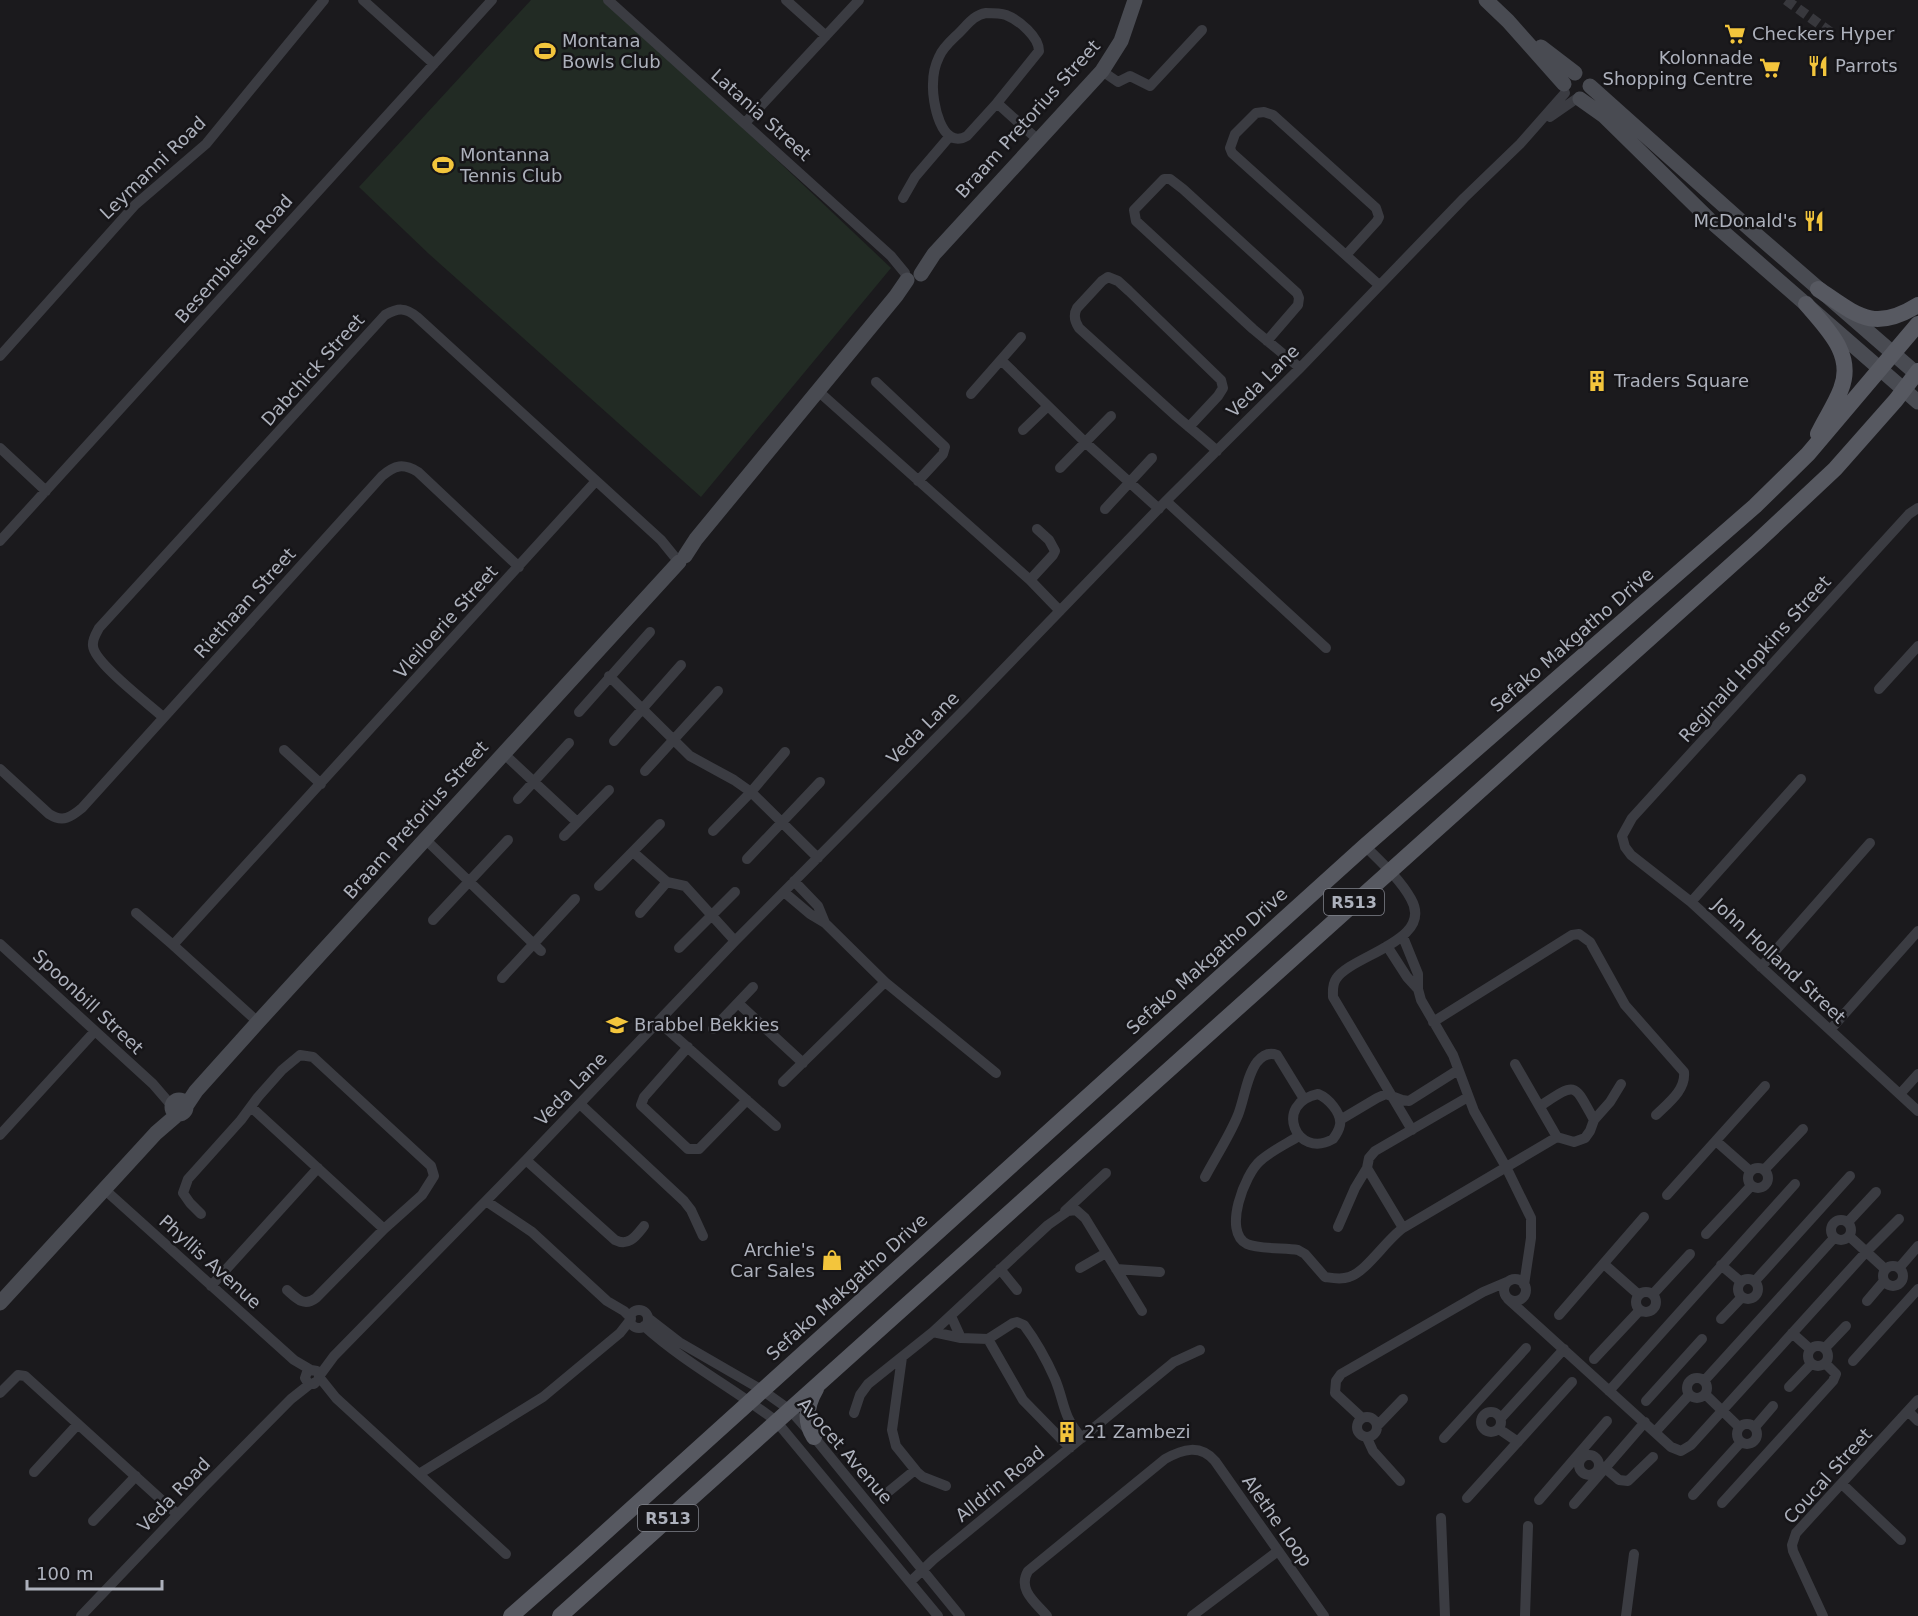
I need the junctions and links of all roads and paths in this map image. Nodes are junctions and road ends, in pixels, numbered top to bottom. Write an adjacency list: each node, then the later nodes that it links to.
1 (324, 0): 32 (street, Leymanni Road)
2 (363, 0): 12 (street)
3 (492, 0): 12 (street, Besembiesie Road)
4 (608, 0): 18 (street, Latania Street)
5 (786, 0): 11 (street)
6 (859, 0): 11 (street)
7 (1135, 0): 13 (street, Braam Pretorius Street)
8 (1486, 0): 9 (street)
9 (1508, 21): 14 (street); 16 (street)
10 (1202, 30): 13 (street)
11 (826, 36): 18 (street)
12 (435, 64): 55 (street, Besembiesie Road)
13 (1102, 70): 20 (street, Braam Pretorius Street)
14 (1575, 73): 15 (street); 16 (street)
15 (1590, 86): 16 (street); 25 (street)
16 (1571, 94): 24 (street, Veda Lane); 26 (street)
17 (997, 103): 19 (street); 19 (street); 20 (street)
18 (745, 123): 23 (street, Latania Street)
19 (950, 136): 21 (street)
20 (1037, 139): 23 (street, Braam Pretorius Street)
21 (903, 198)
22 (1346, 255): 22 (street); 24 (street)
23 (912, 274): 39 (street, Braam Pretorius Street)
24 (1379, 285): 34 (street, Veda Lane)
25 (1818, 289): 27 (main road); 31 (street)
26 (1806, 304): 35 (street); 49 (main road)
27 (1918, 304)
28 (1918, 324): 31 (main road, Sefako Makgatho Drive / R513)
29 (1021, 337): 33 (street)
30 (1267, 341): 30 (street); 34 (street)
31 (1894, 354): 35 (main road, Sefako Makgatho Drive / R513); 36 (street)
32 (0, 356)
33 (1001, 360): 40 (street); 42 (street)
34 (1300, 368): 48 (street, Veda Lane)
35 (1881, 370): 38 (street); 49 (main road, Sefako Makgatho Drive / R513)
36 (1917, 373): 38 (main road, R513)
37 (876, 382): 52 (street)
38 (1904, 389): 41 (street); 103 (main road, R513)
39 (818, 391): 52 (street); 61 (street, Braam Pretorius Street)
40 (971, 394)
41 (1918, 402)
42 (1048, 406): 45 (street); 46 (street)
43 (1111, 416): 46 (street)
44 (1189, 427): 44 (street); 48 (street)
45 (1023, 430)
46 (1086, 443): 51 (street); 54 (street)
47 (0, 448): 55 (street)
48 (1217, 451): 56 (street, Veda Lane)
49 (1808, 454): 99 (main road, Sefako Makgatho Drive / R513)
50 (1152, 458): 54 (street)
51 (1060, 468)
52 (918, 481): 63 (street)
53 (595, 482): 61 (street, Dabchick Street); 62 (street, Vleiloerie Street); 74 (street, Dabchick Street)
54 (1130, 482): 56 (street); 58 (street)
55 (46, 490): 60 (street, Besembiesie Road)
56 (1163, 505): 64 (street, Veda Lane); 67 (street)
57 (1918, 508): 95 (street, Reginald Hopkins Street)
58 (1105, 509)
59 (1037, 529): 63 (street)
60 (0, 541)
61 (678, 556): 80 (street, Braam Pretorius Street)
62 (519, 567): 74 (street, Riethaan Street); 86 (street, Vleiloerie Street)
63 (1030, 580): 64 (street)
64 (1060, 612): 101 (street, Veda Lane)
65 (650, 632): 69 (street)
66 (1918, 646): 70 (street)
67 (1326, 648)
68 (681, 665): 72 (street)
69 (609, 676): 72 (street); 73 (street)
70 (1879, 689)
71 (718, 691): 75 (street)
72 (641, 708): 75 (street); 76 (street)
73 (579, 712)
74 (163, 717): 81 (street, Riethaan Street)
75 (674, 740): 82 (street); 88 (street)
76 (614, 741)
77 (569, 743): 84 (street)
78 (284, 750): 86 (street)
79 (785, 752): 88 (street)
80 (503, 753): 84 (street); 96 (street, Braam Pretorius Street)
81 (0, 769)
82 (645, 771)
83 (1802, 779): 111 (street)
84 (534, 782): 89 (street); 90 (street)
85 (820, 782): 92 (street)
86 (321, 784): 121 (street, Vleiloerie Street)
87 (609, 790): 90 (street)
88 (751, 792): 92 (street); 93 (street)
89 (518, 799)
90 (578, 822): 94 (street)
91 (660, 824): 100 (street)
92 (782, 824): 101 (street); 102 (street)
93 (713, 831)
94 (564, 836)
95 (1622, 836): 111 (street, John Holland Street)
96 (425, 839): 106 (street); 131 (street, Braam Pretorius Street)
97 (508, 840): 106 (street)
98 (1870, 843): 125 (street)
99 (1365, 846): 103 (street); 265 (main road, Sefako Makgatho Drive / R513)
100 (633, 852): 105 (street); 107 (street)
101 (818, 858): 104 (street, Veda Lane)
102 (747, 859)
103 (1390, 870): 118 (street); 256 (main road, R513)
104 (794, 881): 109 (street, Veda Lane); 116 (street)
105 (667, 882): 112 (street); 114 (street)
106 (468, 883): 115 (street); 123 (street)
107 (599, 886)
108 (735, 892): 114 (street)
109 (784, 892): 116 (street); 119 (street, Veda Lane)
110 (575, 899): 123 (street)
111 (1691, 902): 125 (street, John Holland Street)
112 (640, 912)
113 (136, 914): 121 (street)
114 (711, 915): 119 (street); 124 (street)
115 (433, 920)
116 (825, 923): 127 (street)
117 (1918, 931): 135 (street)
118 (1403, 937): 122 (street); 129 (street)
119 (735, 941): 132 (street, Veda Lane)
120 (0, 944): 136 (street, Spoonbill Street)
121 (173, 945): 131 (street)
122 (1387, 946): 129 (street); 147 (street)
123 (537, 948): 126 (street)
124 (679, 948)
125 (1761, 967): 135 (street, John Holland Street)
126 (502, 978)
127 (885, 982): 138 (street); 141 (street)
128 (753, 987): 130 (street)
129 (1418, 989): 133 (street)
130 (738, 1003): 134 (street); 138 (street)
131 (258, 1022): 154 (street, Braam Pretorius Street)
132 (659, 1022): 137 (street); 151 (street, Veda Lane)
133 (1433, 1022): 140 (street); 156 (street)
134 (713, 1029)
135 (1830, 1030): 146 (street, John Holland Street)
136 (95, 1031): 154 (street, Spoonbill Street); 162 (street)
137 (688, 1047): 150 (street); 150 (street)
138 (803, 1063): 143 (street)
139 (1515, 1064): 152 (street)
140 (1458, 1070): 147 (street); 148 (street)
141 (996, 1073)
142 (1918, 1074): 146 (street)
143 (783, 1082)
144 (1621, 1084): 158 (street)
145 (1765, 1086): 165 (street)
146 (1900, 1094): 155 (street, John Holland Street)
147 (1393, 1096): 157 (street); 161 (street)
148 (1468, 1097): 161 (street); 167 (street)
149 (1304, 1099): 157 (street); 163 (street); 174 (street)
150 (747, 1100): 159 (street)
151 (580, 1104): 166 (street, Veda Lane); 195 (street)
152 (1540, 1106): 158 (street); 164 (street)
153 (251, 1107): 168 (street); 184 (street); 193 (street)
154 (176, 1108): 178 (street, Braam Pretorius Street)
155 (1918, 1111)
156 (1656, 1115)
157 (1340, 1120): 163 (street)
158 (1594, 1120): 164 (street)
159 (776, 1126)
160 (1803, 1129): 170 (street)
161 (1412, 1130): 169 (street)
162 (0, 1135)
163 (1299, 1136): 192 (street)
164 (1557, 1137): 167 (street)
165 (1716, 1141): 171 (street); 180 (street)
166 (526, 1160): 182 (street, Veda Lane); 190 (street)
167 (1506, 1167): 192 (street); 212 (street)
168 (318, 1168): 193 (street); 215 (street)
169 (1367, 1168): 191 (street); 192 (street)
170 (1764, 1170): 171 (street); 176 (street)
171 (1750, 1171): 177 (street)
172 (1106, 1173): 185 (street)
173 (1850, 1176): 183 (street)
174 (1205, 1177)
175 (1795, 1184): 181 (street)
176 (1765, 1185): 177 (street); 181 (street)
177 (1751, 1186): 194 (street)
178 (104, 1189): 215 (street, Phyllis Avenue); 227 (street, Braam Pretorius Street)
179 (1876, 1192): 188 (street)
180 (1666, 1195)
181 (1782, 1198): 203 (street)
182 (486, 1200): 235 (street); 249 (street, Veda Lane)
183 (1819, 1211): 189 (street); 210 (street)
184 (201, 1214)
185 (1061, 1215): 200 (street); 206 (street)
186 (1644, 1217): 202 (street)
187 (1899, 1219): 199 (street)
188 (1848, 1222): 189 (street); 196 (street)
189 (1833, 1223): 197 (street)
190 (644, 1226)
191 (1338, 1227)
192 (1403, 1228)
193 (384, 1229): 217 (street)
194 (1706, 1234)
195 (703, 1236)
196 (1849, 1236): 197 (street); 199 (street)
197 (1834, 1238): 228 (street)
198 (1918, 1246): 204 (street)
199 (1866, 1252): 208 (street); 240 (street)
200 (1106, 1253): 205 (street); 207 (street)
201 (1690, 1254): 220 (street)
202 (1604, 1264): 221 (street); 233 (street)
203 (1721, 1265): 213 (street); 237 (street)
204 (1900, 1267): 208 (street); 214 (street)
205 (1080, 1268)
206 (1000, 1269): 218 (street); 234 (street)
207 (1116, 1269): 209 (street); 231 (street)
208 (1885, 1269): 211 (street)
209 (1160, 1272)
210 (1755, 1281): 213 (street); 222 (street)
211 (1884, 1281): 214 (street); 226 (street)
212 (1516, 1282): 216 (street); 223 (street); 225 (street)
213 (1741, 1282): 224 (street)
214 (1899, 1284): 219 (street)
215 (212, 1286): 257 (street, Phyllis Avenue)
216 (1491, 1288): 223 (street); 277 (street)
217 (287, 1290)
218 (1017, 1290)
219 (1915, 1291): 252 (street)
220 (1653, 1294): 221 (street); 229 (street)
221 (1639, 1295): 230 (street)
222 (1757, 1295): 224 (street); 228 (street)
223 (1507, 1297): 225 (street); 232 (street)
224 (1742, 1297): 236 (street)
225 (1522, 1298): 232 (street)
226 (1867, 1301)
227 (0, 1303)
228 (1771, 1307): 259 (street)
229 (1655, 1308): 230 (street); 237 (street)
230 (1640, 1310): 251 (street)
231 (1142, 1311)
232 (1524, 1314): 246 (street)
233 (1559, 1315)
234 (951, 1316): 239 (street); 241 (street)
235 (636, 1319): 265 (street, Avocet Avenue); 265 (street, Avocet Avenue); 300 (street)
236 (1720, 1319)
237 (1670, 1322): 262 (street)
238 (1846, 1326): 245 (street)
239 (933, 1332): 241 (street); 250 (street)
240 (1792, 1333): 247 (street); 272 (street)
241 (961, 1338): 242 (street)
242 (988, 1339): 288 (street); 294 (street)
243 (1702, 1339): 255 (street)
244 (1526, 1348): 271 (street)
245 (1825, 1348): 247 (street); 254 (street)
246 (1563, 1349): 262 (street); 282 (street)
247 (1810, 1349): 253 (street)
248 (1200, 1350): 288 (street, Alldrin Road)
249 (334, 1356): 257 (street, Veda Road)
250 (902, 1357): 274 (street); 298 (street)
251 (1594, 1359)
252 (1853, 1361)
253 (1811, 1364): 254 (street); 261 (street)
254 (1826, 1364): 295 (street)
255 (1676, 1369): 258 (street); 269 (street)
256 (826, 1376): 276 (main road, R513); 287 (main road)
257 (312, 1377): 300 (street, Phyllis Avenue); 312 (street, Veda Road)
258 (1689, 1381): 259 (street); 266 (street)
259 (1704, 1381): 264 (street)
260 (1572, 1382): 291 (street)
261 (1789, 1387)
262 (1609, 1391): 280 (street)
263 (0, 1393): 281 (street)
264 (1705, 1394): 266 (street); 272 (street)
265 (756, 1395): 276 (street, Avocet Avenue); 276 (street, Avocet Avenue); 324 (main road, Sefako Makgatho Drive / R513)
266 (1689, 1395): 286 (street)
267 (1402, 1399): 283 (street)
268 (1918, 1400): 273 (street, Coucal Street)
269 (1646, 1401)
270 (1773, 1406): 285 (street)
271 (1472, 1407): 275 (street); 290 (street)
272 (1722, 1410): 284 (street); 286 (street)
273 (1908, 1412): 279 (street); 304 (street, Coucal Street)
274 (854, 1413)
275 (1483, 1415): 282 (street); 282 (street)
276 (783, 1416): 287 (street, Avocet Avenue); 322 (street, Avocet Avenue); 325 (main road, R513)
277 (1362, 1418): 283 (street); 289 (street)
278 (1607, 1421): 296 (street)
279 (1918, 1421)
280 (1645, 1422): 286 (street); 301 (street)
281 (78, 1424): 299 (street); 302 (street)
282 (1500, 1424): 291 (street)
283 (1377, 1426): 289 (street)
284 (1740, 1427): 285 (street); 292 (street)
285 (1755, 1427): 293 (street)
286 (1655, 1432)
287 (814, 1437): 321 (street, Avocet Avenue)
288 (1082, 1438): 294 (street, Alldrin Road)
289 (1367, 1438): 303 (street)
290 (1444, 1438)
291 (1518, 1442): 308 (street)
292 (1741, 1442): 293 (street); 306 (street)
293 (1753, 1442): 295 (street)
294 (1070, 1448): 321 (street, Alldrin Road)
295 (1767, 1454): 310 (street)
296 (1580, 1456): 301 (street); 301 (street); 309 (street)
297 (1653, 1457): 301 (street)
298 (915, 1470): 305 (street); 307 (street)
299 (34, 1472)
300 (419, 1474): 318 (street, Phyllis Avenue)
301 (1596, 1475): 311 (street)
302 (136, 1476): 312 (street); 314 (street)
303 (1400, 1481)
304 (1842, 1484): 316 (street); 335 (street, Coucal Street)
305 (946, 1486)
306 (1693, 1494)
307 (882, 1497)
308 (1467, 1498)
309 (1539, 1500)
310 (1722, 1503)
311 (1574, 1504)
312 (177, 1514): 323 (street, Veda Road)
313 (1441, 1518): 331 (street)
314 (93, 1521)
315 (1528, 1526): 332 (street)
316 (1901, 1540)
317 (1278, 1551): 328 (street, Alethe Loop); 329 (street); 330 (street, Alethe Loop)
318 (506, 1554)
319 (1634, 1554): 334 (street)
320 (1534, 1564): 333 (street)
321 (923, 1569): 322 (street, Alldrin Road); 327 (street, Avocet Avenue)
322 (910, 1582): 326 (street, Avocet Avenue)
323 (81, 1616)
324 (511, 1616)
325 (560, 1616)
326 (938, 1616)
327 (960, 1616)
328 (1047, 1616)
329 (1192, 1616)
330 (1324, 1616)
331 (1445, 1616)
332 (1525, 1616)
333 (1532, 1616)
334 (1626, 1616)
335 (1823, 1616)

